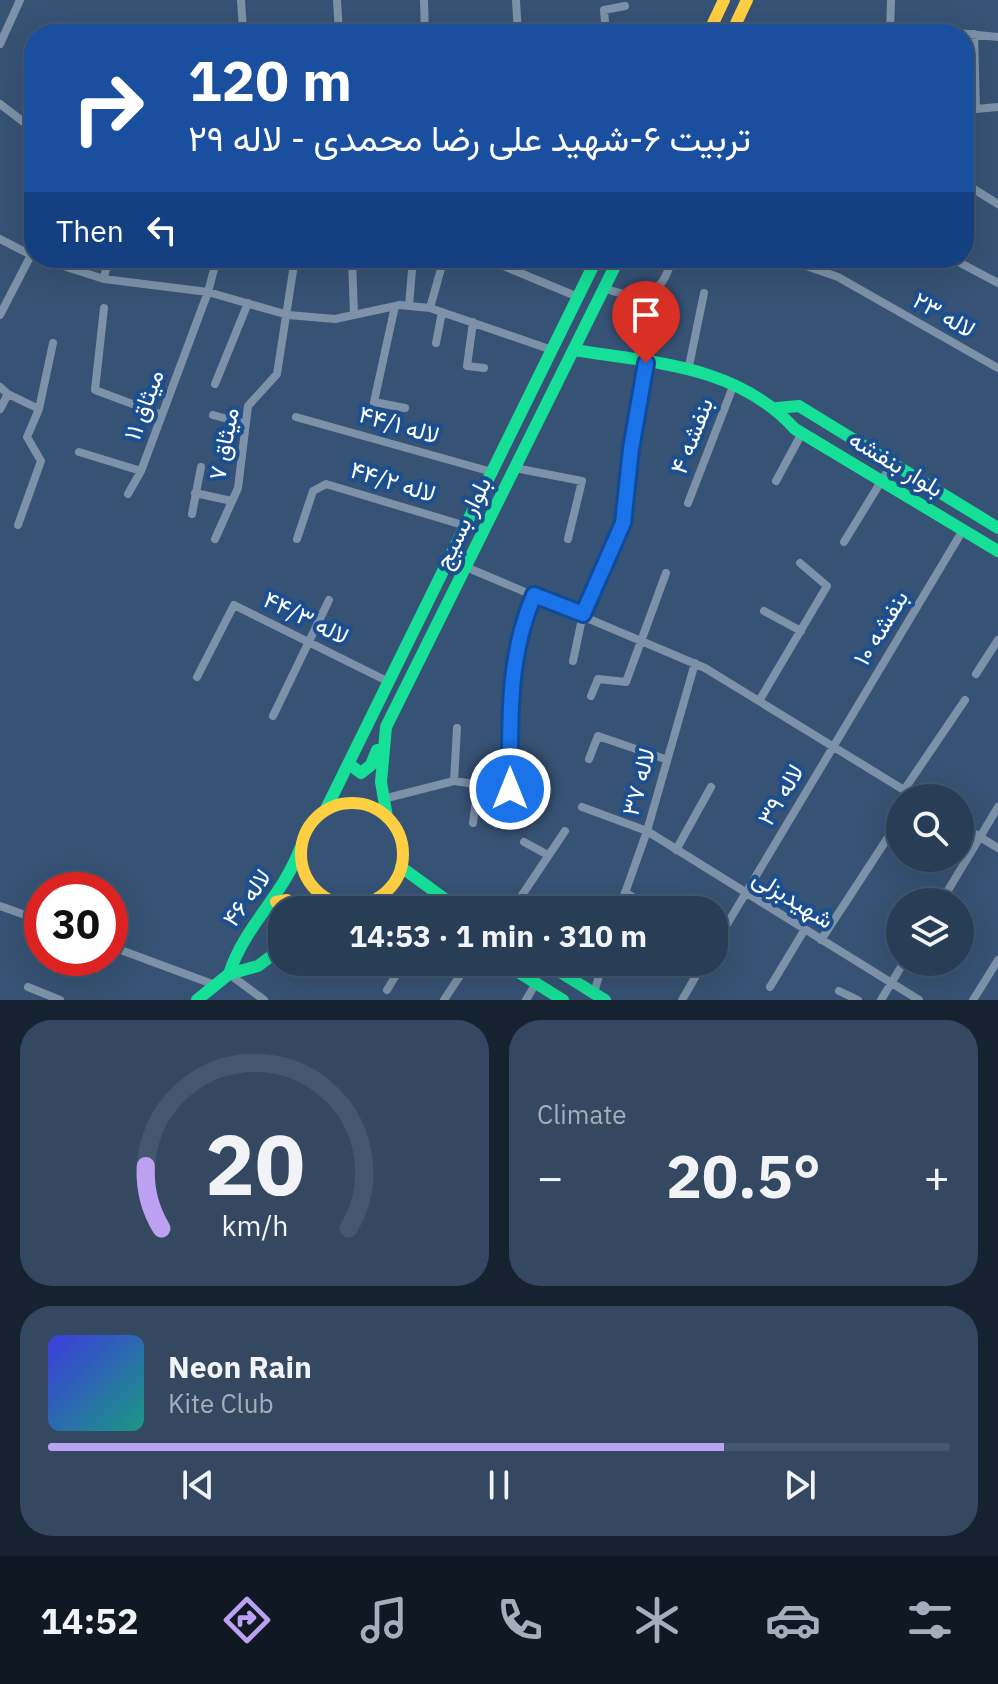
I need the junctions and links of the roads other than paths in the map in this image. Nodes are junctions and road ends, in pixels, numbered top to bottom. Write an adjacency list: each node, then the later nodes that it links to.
1 (20, 0): 20 (street)
2 (241, 0): 10 (street)
3 (337, 0): 11 (street)
4 (424, 0): 12 (street)
5 (516, 0): 13 (street)
6 (724, 0): 15 (main road)
7 (747, 0): 16 (main road)
8 (891, 0): 17 (street)
9 (625, 6): 14 (street)
10 (243, 24)
11 (338, 24)
12 (425, 24)
13 (517, 24)
14 (605, 24)
15 (713, 24)
16 (736, 24)
17 (890, 24)
18 (974, 34): 19 (street); 22 (street)
19 (998, 37)
20 (0, 44)
21 (0, 104): 23 (street)
22 (998, 107)
23 (24, 122)
24 (974, 189): 25 (street)
25 (998, 204)
26 (0, 239): 27 (street)
27 (24, 252)
28 (26, 268): 48 (street)
29 (69, 268): 42 (street)
30 (106, 268): 42 (street)
31 (214, 268): 45 (street, میثاق ۱۱)
32 (294, 268): 56 (street, میثاق ۷)
33 (352, 268): 57 (street)
34 (412, 268): 51 (street)
35 (441, 268): 53 (street)
36 (508, 268): 47 (street)
37 (592, 268): 47 (main road, بلوار بسیج)
38 (614, 268): 44 (main road, بلوار بسیج)
39 (669, 268): 44 (street)
40 (812, 268): 65 (street, لاله ۲۳)
41 (970, 268): 43 (street)
42 (104, 279): 45 (street)
43 (998, 283)
44 (604, 288): 62 (main road, بلوار بسیج)
45 (208, 292): 49 (street); 74 (street, میثاق ۱۱)
46 (704, 293): 66 (street)
47 (578, 297): 61 (main road, بلوار بسیج)
48 (4, 298): 55 (street)
49 (248, 303): 56 (street); 67 (street)
50 (395, 306): 51 (street); 57 (street); 70 (street)
51 (409, 306): 53 (street)
52 (104, 308): 74 (street)
53 (430, 308): 54 (street)
54 (442, 312): 58 (street); 60 (street)
55 (0, 315)
56 (288, 315): 57 (street); 77 (street, میثاق ۷)
57 (354, 315)
58 (473, 322): 61 (street); 64 (street)
59 (53, 343): 73 (street)
60 (436, 343)
61 (552, 350): 84 (main road, بلوار بسیج)
62 (574, 350): 63 (main road, بلوار بنفشه); 82 (main road, بلوار بسیج)
63 (646, 363): 66 (main road, بلوار بنفشه); 107 (street)
64 (484, 368)
65 (998, 368)
66 (688, 371): 68 (main road, بلوار بنفشه)
67 (215, 384)
68 (734, 384): 71 (main road, بلوار بنفشه); 90 (street, بنفشه ۴)
69 (4, 390): 72 (street); 73 (street)
70 (405, 408)
71 (777, 408): 78 (main road, بلوار بنفشه); 80 (main road, بلوار بنفشه)
72 (0, 409)
73 (39, 409): 92 (street)
74 (162, 415): 83 (street, میثاق ۱۱)
75 (213, 415): 77 (street)
76 (296, 417): 84 (street, لاله ۴۴/۱)
77 (246, 424): 89 (street, میثاق ۷)
78 (802, 433): 85 (street); 86 (main road, بلوار بنفشه)
79 (79, 452): 83 (street, میثاق ۱۱)
80 (893, 462): 86 (street); 94 (main road, بلوار بنفشه)
81 (201, 467): 87 (street)
82 (515, 468): 98 (street); 102 (main road, بلوار بسیج)
83 (141, 471): 88 (street)
84 (492, 472): 93 (main road, بلوار بسیج)
85 (776, 481)
86 (881, 482): 95 (main road, بلوار بنفشه); 99 (street)
87 (195, 493): 89 (street); 91 (street)
88 (128, 494)
89 (232, 501): 96 (street, میثاق ۷)
90 (688, 503)
91 (192, 514)
92 (18, 525)
93 (466, 526): 97 (street, لاله ۴۴/۲); 116 (main road, بلوار بسیج)
94 (998, 528)
95 (963, 530): 100 (main road, بلوار بنفشه); 123 (street, بنفشه ۱۰)
96 (215, 539)
97 (297, 539)
98 (568, 539)
99 (844, 542)
100 (998, 551)
101 (800, 563): 108 (street)
102 (466, 567): 104 (street); 121 (main road, بلوار بسیج)
103 (666, 573): 109 (street)
104 (534, 595): 107 (street); 128 (street)
105 (329, 600): 111 (street)
106 (764, 611): 108 (street)
107 (583, 614): 109 (street); 112 (street)
108 (801, 631): 119 (street)
109 (642, 639): 113 (street); 117 (street)
110 (998, 640): 114 (street)
111 (309, 642): 115 (street, لاله ۴۴/۳); 116 (street, لاله ۴۴/۳); 120 (street)
112 (573, 661)
113 (695, 663): 119 (street); 125 (street, لاله ۳۷)
114 (976, 674)
115 (197, 677)
116 (389, 682): 126 (main road, بلوار بسیج)
117 (591, 696)
118 (965, 700): 130 (street)
119 (759, 701): 123 (street)
120 (273, 716)
121 (386, 727): 126 (main road); 132 (main road, بلوار بسیج)
122 (457, 728): 127 (street)
123 (833, 746): 129 (street); 152 (street, لاله ۳۹)
124 (589, 759): 125 (street)
125 (665, 759): 139 (street, لاله ۳۷)
126 (349, 764): 135 (main road, بلوار بسیج)
127 (454, 781): 128 (street); 132 (street)
128 (478, 784): 137 (street)
129 (894, 784)
130 (908, 784)
131 (711, 787): 146 (street)
132 (383, 799): 136 (main road, بلوار بسیج)
133 (582, 807): 139 (street, شهیدبزلی)
134 (998, 807): 141 (street)
135 (326, 809): 136 (main road); 145 (main road)
136 (387, 817): 148 (main road)
137 (473, 823)
138 (565, 831): 147 (street)
139 (647, 831): 146 (street, شهیدبزلی); 151 (street, لاله ۳۷)
140 (974, 833): 141 (street)
141 (980, 837): 144 (street); 149 (street)
142 (886, 840): 166 (street)
143 (524, 842): 147 (street)
144 (998, 848)
145 (300, 849): 153 (main road, لاله ۴۶); 154 (main road)
146 (676, 850): 152 (street, شهیدبزلی)
147 (548, 855): 158 (street)
148 (401, 867): 150 (main road); 155 (main road)
149 (949, 888)
150 (429, 890): 156 (main road); 157 (main road)
151 (625, 892): 159 (street, لاله ۳۷); 160 (street)
152 (746, 893): 164 (street, لاله ۳۹); 165 (street, شهیدبزلی)
153 (279, 896)
154 (324, 896)
155 (380, 896)
156 (418, 896)
157 (438, 896)
158 (521, 896)
159 (624, 896)
160 (631, 896)
161 (0, 906): 163 (street)
162 (268, 911): 170 (main road, لاله ۴۶)
163 (24, 915)
164 (728, 923)
165 (805, 929): 166 (street, شهیدبزلی); 182 (street)
166 (821, 940): 179 (street, شهیدبزلی)
167 (128, 953): 180 (street)
168 (268, 958): 170 (main road)
169 (998, 960): 196 (street)
170 (229, 974): 180 (main road); 188 (street)
171 (396, 976): 183 (street)
172 (460, 976): 189 (street)
173 (525, 976): 178 (main road)
174 (570, 976): 185 (main road)
175 (601, 976): 185 (street)
176 (696, 976): 192 (street)
177 (895, 976): 179 (street)
178 (536, 983): 190 (street); 191 (main road)
179 (891, 983): 194 (street); 195 (street, شهیدبزلی)
180 (215, 985): 187 (main road)
181 (28, 987): 186 (street)
182 (770, 987)
183 (387, 990)
184 (839, 991): 193 (street)
185 (599, 996)
186 (60, 1000)
187 (197, 1000)
188 (264, 1000)
189 (444, 1000)
190 (526, 1000)
191 (563, 1000)
192 (682, 1000)
193 (858, 1000)
194 (881, 1000)
195 (919, 1000)
196 (973, 1000)

